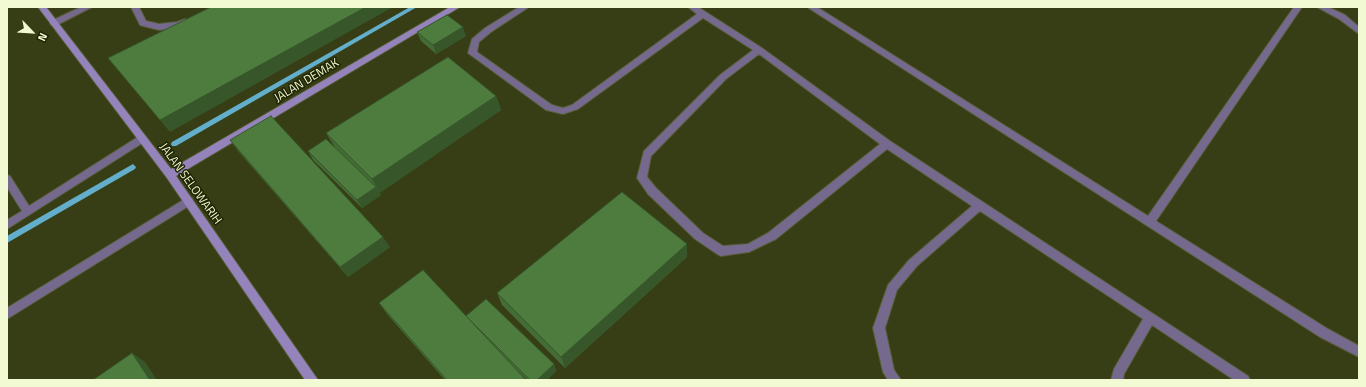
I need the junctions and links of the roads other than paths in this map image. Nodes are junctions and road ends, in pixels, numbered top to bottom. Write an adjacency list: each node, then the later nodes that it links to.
1 (42, 7): 12 (main road, JALAN SELOWARIH)
2 (88, 7): 12 (lane)
3 (135, 7): 11 (lane)
4 (456, 7): 17 (main road, JALAN DEMAK)
5 (525, 7): 10 (lane)
6 (692, 7): 10 (lane)
7 (811, 7): 22 (lane)
8 (1298, 7): 22 (lane)
9 (1321, 7): 13 (lane)
10 (703, 14): 14 (lane)
11 (191, 19)
12 (54, 22): 15 (main road, JALAN SELOWARIH)
13 (1359, 31)
14 (759, 50): 16 (lane); 16 (lane)
15 (141, 139): 17 (main road, JALAN SELOWARIH); 21 (lane)
16 (887, 144): 20 (lane)
17 (170, 175): 19 (main road, JALAN SELOWARIH)
18 (7, 179): 21 (lane)
19 (188, 201): 24 (lane); 27 (main road, JALAN SELOWARIH)
20 (980, 205): 25 (lane); 28 (lane)
21 (28, 212): 23 (lane)
22 (1150, 222): 26 (lane)
23 (7, 225)
24 (7, 314)
25 (1150, 318): 29 (lane); 30 (lane)
26 (1359, 352)
27 (312, 380)
28 (895, 380)
29 (1117, 380)
30 (1244, 380)

